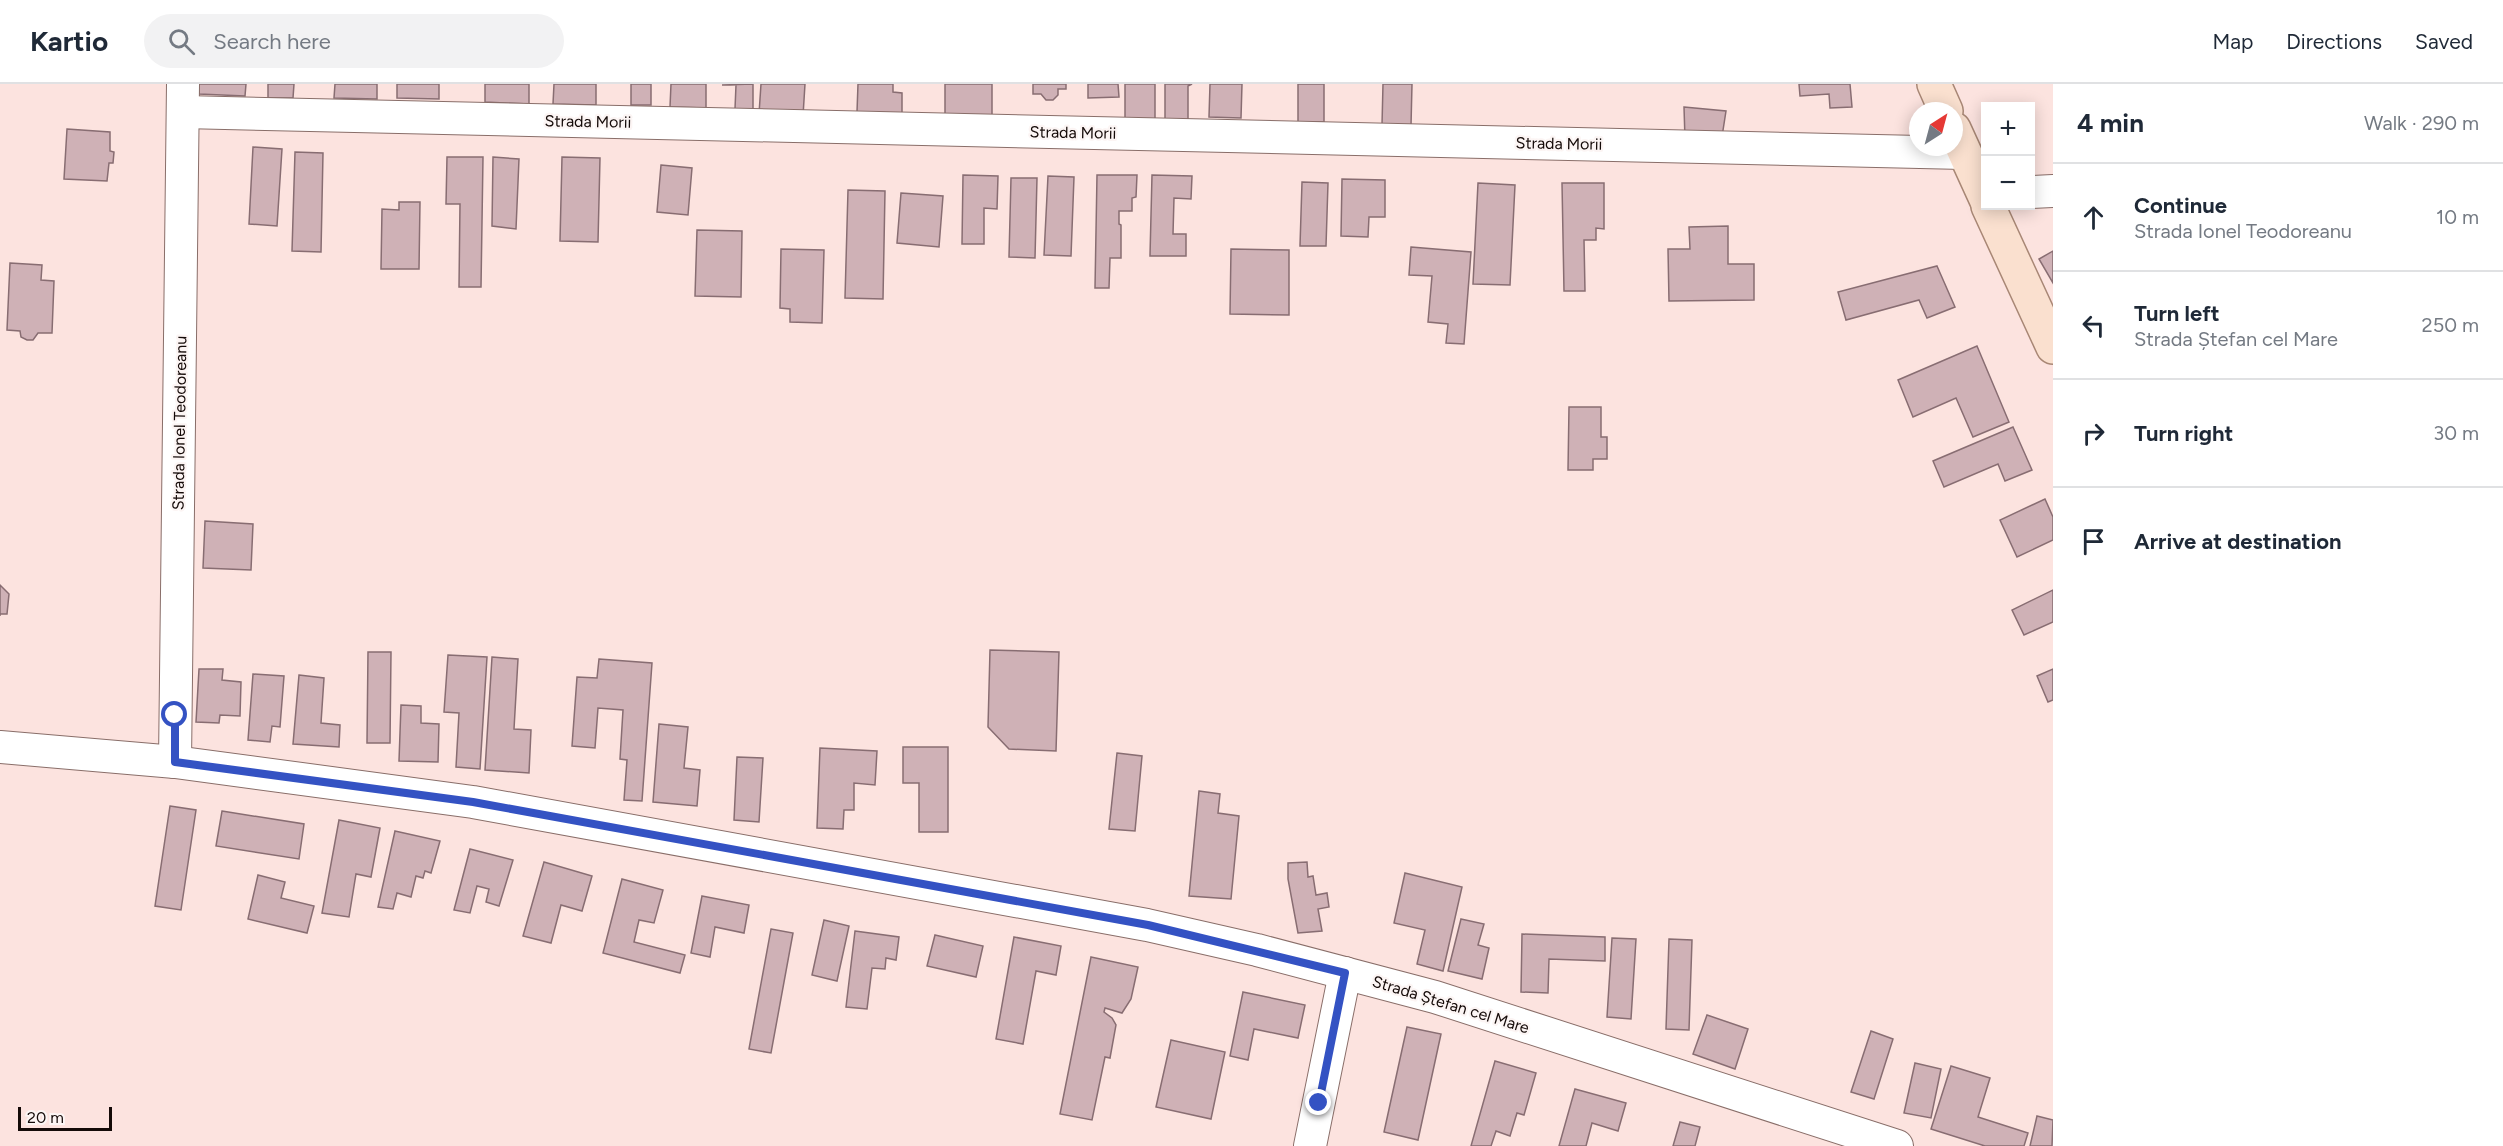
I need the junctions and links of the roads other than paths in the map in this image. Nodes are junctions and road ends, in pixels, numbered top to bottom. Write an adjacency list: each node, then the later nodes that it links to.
1 (1934, 84): 3 (main road)
2 (183, 98): 4 (street, Strada Morii); 12 (street, Strada Ionel Teodoreanu)
3 (1942, 102)
4 (1909, 140)
5 (1963, 149): 6 (main road)
6 (1981, 187)
7 (2053, 190): 8 (street)
8 (2035, 192)
9 (1991, 210): 10 (main road)
10 (2053, 347)
11 (0, 747): 12 (street, Strada Ștefan cel Mare)
12 (175, 762): 13 (street, Strada Ștefan cel Mare)
13 (1345, 973): 14 (street); 15 (street, Strada Ștefan cel Mare)
14 (1310, 1146)
15 (1897, 1146)

